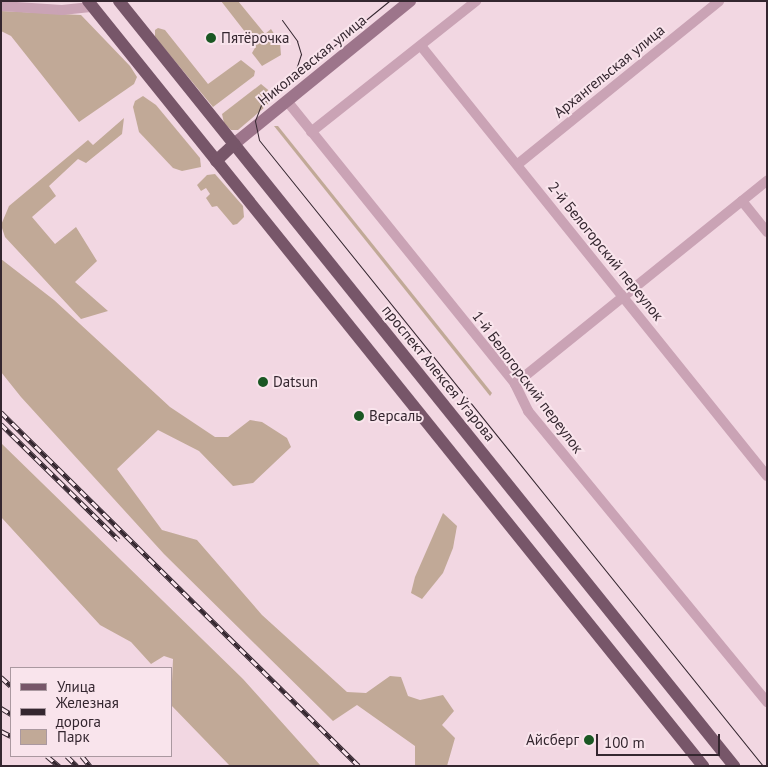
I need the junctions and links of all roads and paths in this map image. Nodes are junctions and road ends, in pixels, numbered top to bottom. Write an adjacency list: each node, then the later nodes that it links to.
1 (119, 1): 10 (main road, проспект Алексея Угарова)
2 (410, 1): 8 (main road, Николаевская улица)
3 (476, 1): 7 (street)
4 (719, 1): 12 (street, Архангельская улица)
5 (90, 4): 6 (street); 11 (main road)
6 (1, 6)
7 (421, 46): 9 (street); 12 (street, 2-й Белогорский переулок)
8 (287, 101): 9 (street, 1-й Белогорский переулок); 10 (main road, Николаевская улица)
9 (311, 132): 17 (street, 1-й Белогорский переулок)
10 (234, 144): 11 (main road); 21 (main road, проспект Алексея Угарова)
11 (216, 160): 20 (main road)
12 (518, 164): 16 (street, 2-й Белогорский переулок)
13 (767, 180): 14 (street)
14 (742, 201): 15 (street); 16 (street)
15 (767, 232)
16 (624, 296): 17 (street); 18 (street, 2-й Белогорский переулок)
17 (515, 384): 19 (street, 1-й Белогорский переулок)
18 (767, 476)
19 (767, 702)
20 (703, 766)
21 (734, 766)

